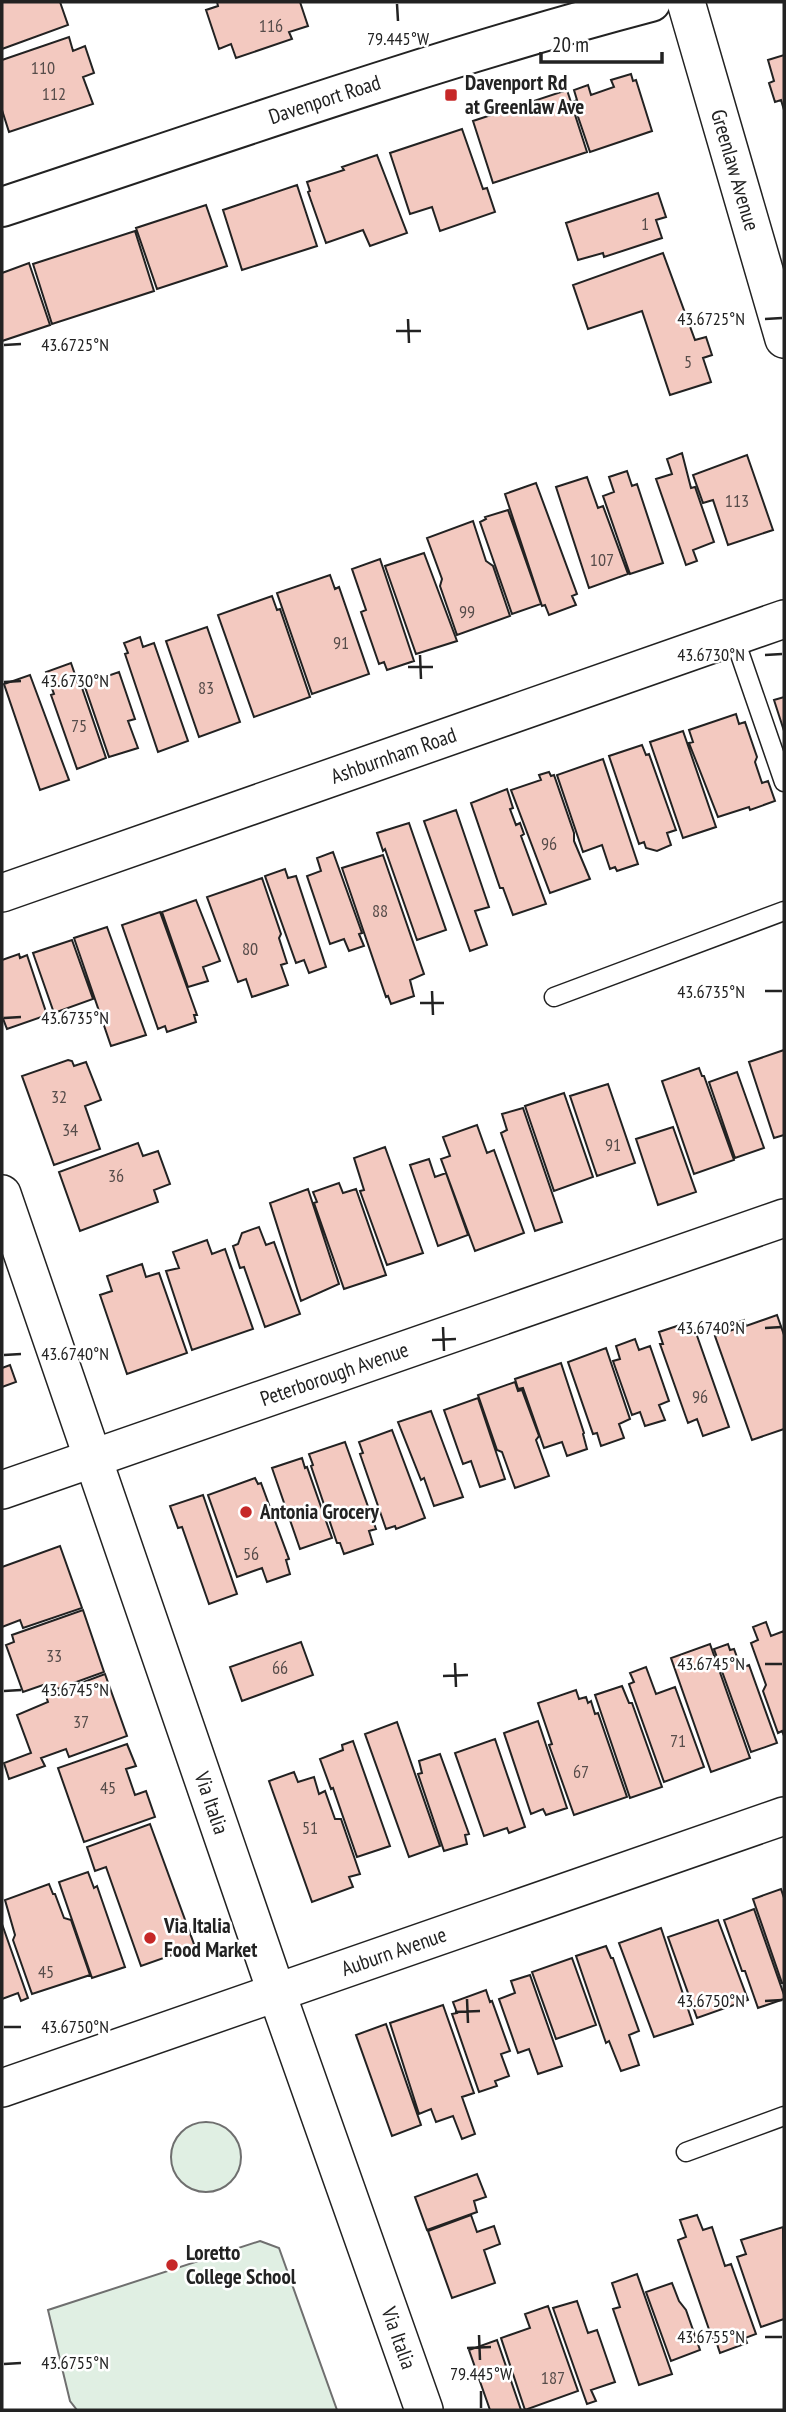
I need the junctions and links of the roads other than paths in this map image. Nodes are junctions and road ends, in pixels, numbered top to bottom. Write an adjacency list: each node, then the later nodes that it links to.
1 (651, 2): 3 (street, Davenport Road)
2 (686, 2): 4 (street, Greenlaw Avenue)
3 (2, 207)
4 (784, 339)
5 (784, 619): 6 (street, Ashburnham Road)
6 (734, 636): 7 (lane); 8 (street, Ashburnham Road)
7 (784, 782)
8 (2, 893)
9 (784, 911): 10 (lane)
10 (554, 998)
11 (2, 1194): 13 (street, Via Italia)
12 (784, 1218): 13 (street, Peterborough Avenue)
13 (93, 1458): 14 (street, Peterborough Avenue); 16 (street, Via Italia)
14 (2, 1490)
15 (784, 1816): 16 (street, Auburn Avenue)
16 (277, 1994): 17 (street, Auburn Avenue); 20 (street, Via Italia)
17 (2, 2088)
18 (784, 2116): 19 (lane)
19 (686, 2152)
20 (424, 2410)

